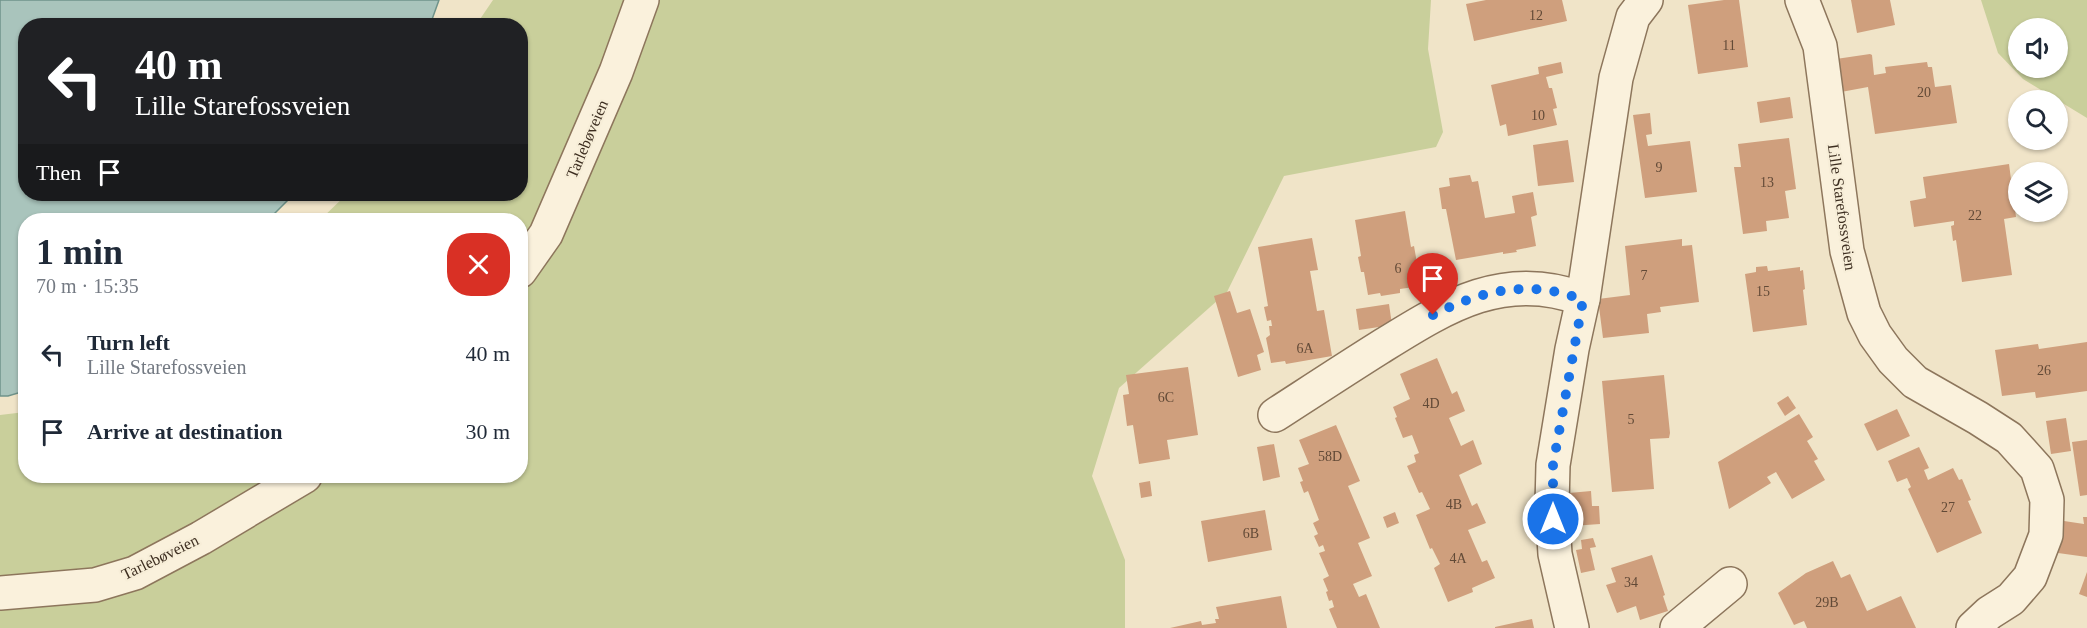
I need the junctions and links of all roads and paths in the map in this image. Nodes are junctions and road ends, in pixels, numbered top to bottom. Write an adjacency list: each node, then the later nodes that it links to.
1 (642, 0): 4 (street, Tarlebøveien)
2 (1646, 0): 5 (street)
3 (1802, 0): 12 (street, Lille Starefossveien)
4 (528, 260)
5 (1583, 300): 6 (street); 10 (street)
6 (1275, 415)
7 (293, 483): 9 (street, Tarlebøveien)
8 (1730, 584): 11 (street)
9 (0, 593)
10 (1572, 628)
11 (1677, 628)
12 (1973, 628)

